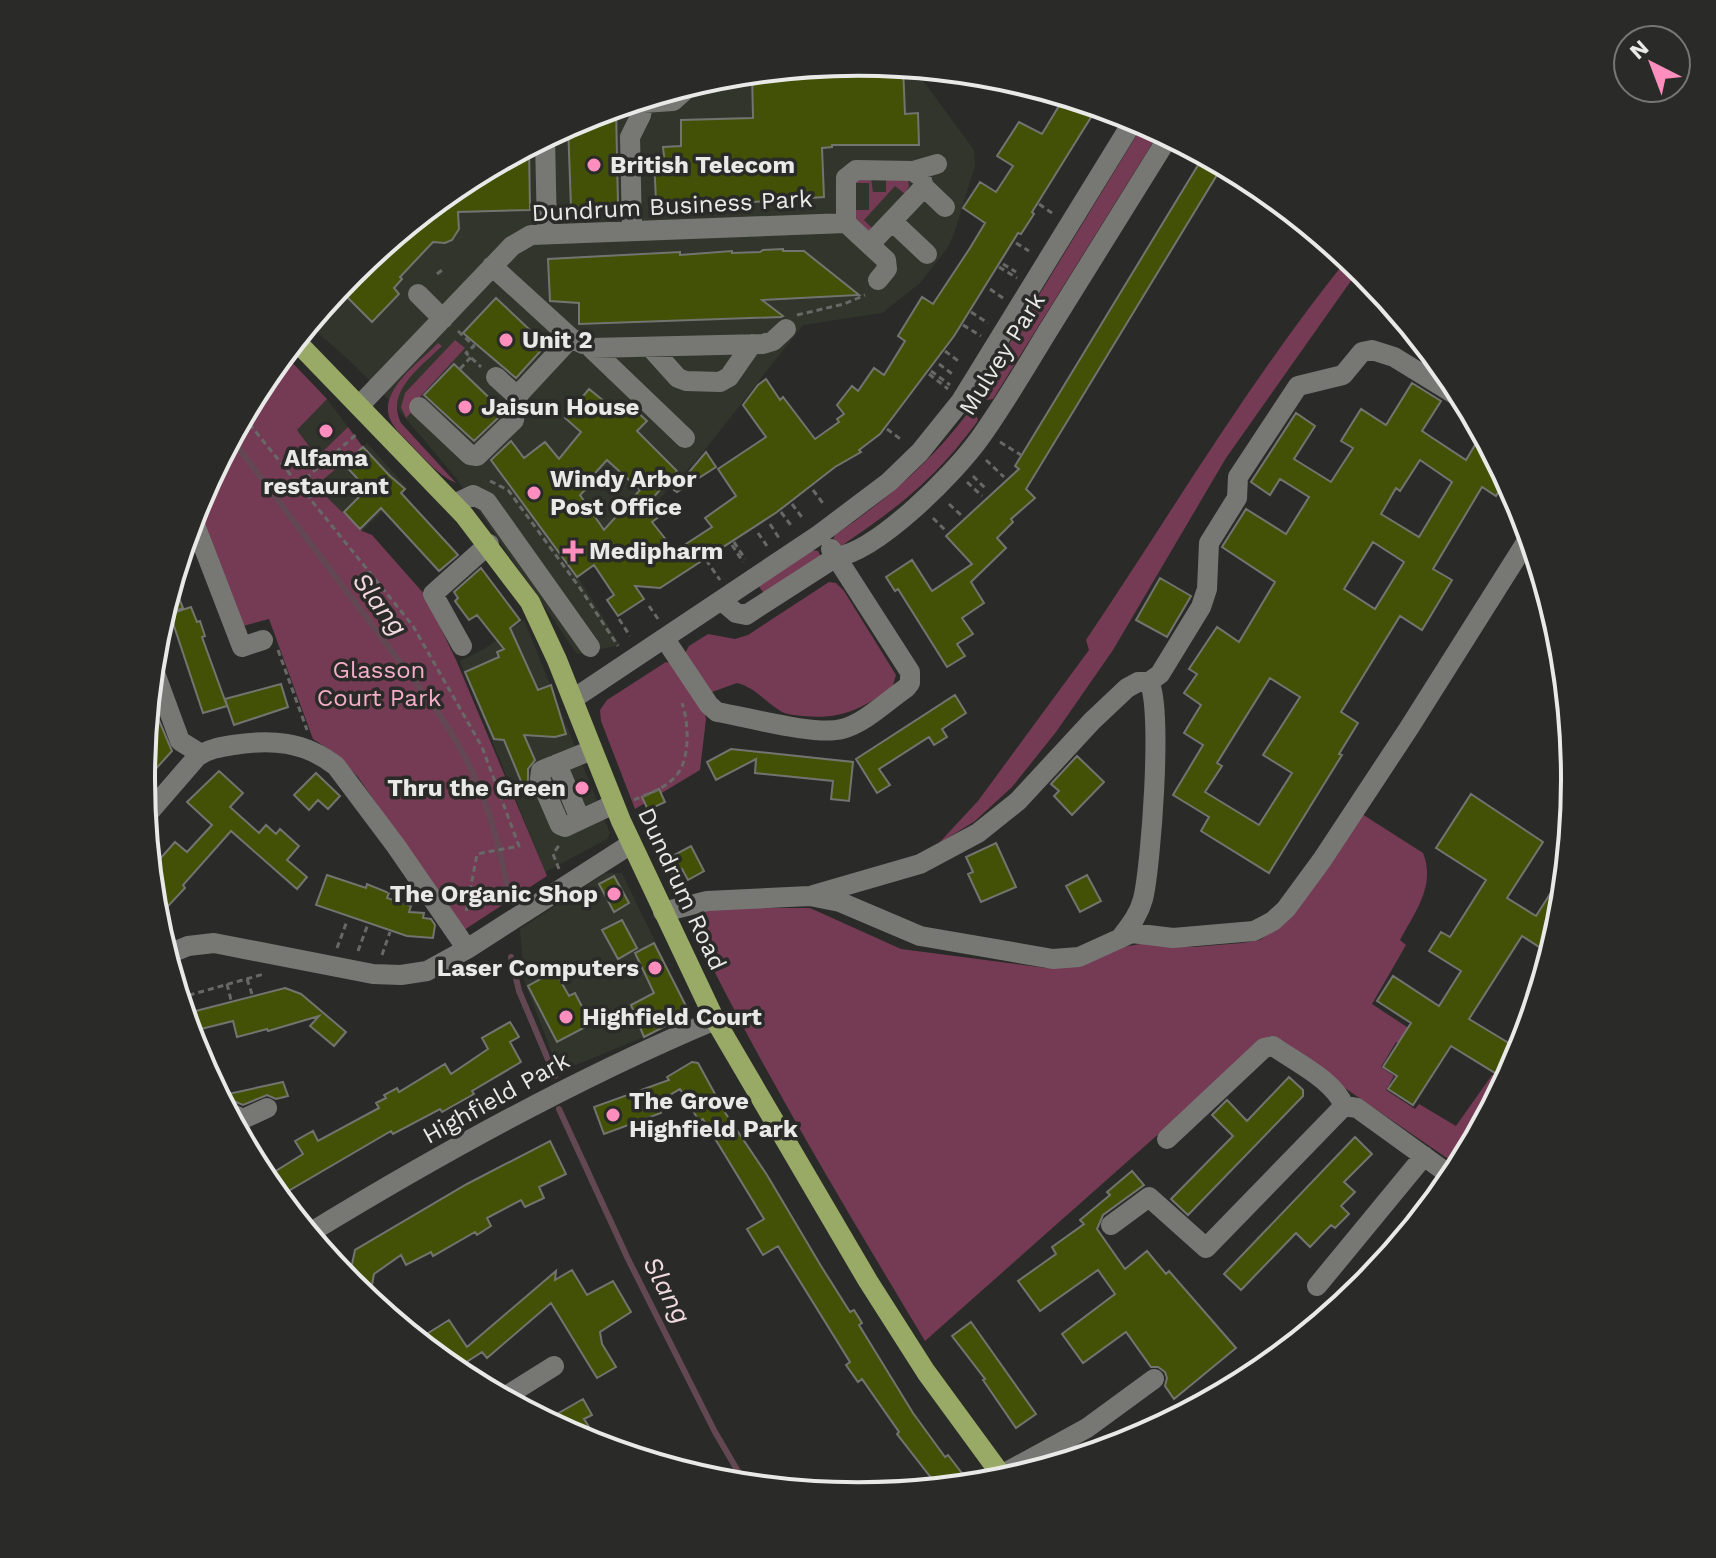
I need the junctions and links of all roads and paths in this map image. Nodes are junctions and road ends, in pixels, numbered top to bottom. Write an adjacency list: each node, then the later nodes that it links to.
1 (642, 110): 12 (street)
2 (1127, 130): 44 (street, Mulvey Park)
3 (1163, 146): 49 (street, Mulvey Park)
4 (545, 149): 13 (street)
5 (937, 164): 6 (street)
6 (919, 179): 8 (street); 10 (street); 11 (street, Dundrum Business Park)
7 (1039, 204): 9 (path)
8 (945, 207)
9 (1064, 220)
10 (892, 221): 15 (street); 16 (street)
11 (846, 223): 12 (street, Dundrum Business Park); 15 (street)
12 (632, 230): 13 (street, Dundrum Business Park)
13 (547, 233): 19 (street, Dundrum Business Park)
14 (1016, 243): 17 (path)
15 (870, 244): 22 (street)
16 (927, 254)
17 (1040, 258)
18 (1001, 265): 23 (path)
19 (492, 266): 26 (street, Dundrum Business Park); 30 (street)
20 (442, 270): 21 (path)
21 (437, 274)
22 (878, 280): 29 (path)
23 (1026, 281)
24 (418, 294): 26 (street)
25 (971, 312): 28 (path)
26 (437, 324): 37 (path); 46 (street, Dundrum Business Park)
27 (963, 325): 31 (path)
28 (996, 328)
29 (786, 329): 32 (street)
30 (571, 338): 34 (street); 45 (street)
31 (988, 341)
32 (752, 344): 35 (street); 35 (street)
33 (303, 348): 46 (main road, Dundrum Road)
34 (591, 348): 35 (street); 52 (street)
35 (651, 348)
36 (945, 351): 40 (path)
37 (471, 357): 39 (path); 42 (path)
38 (939, 364): 44 (path)
39 (460, 369)
40 (970, 370)
41 (930, 372): 44 (path)
42 (496, 377): 45 (street)
43 (1442, 386): 97 (street)
44 (960, 391): 49 (street); 73 (street, Mulvey Park)
45 (518, 397): 47 (street)
46 (359, 406): 65 (main road, Dundrum Road)
47 (419, 407)
48 (250, 425): 60 (path)
49 (993, 426): 55 (path); 82 (street, Mulvey Park)
50 (363, 429): 60 (path)
51 (887, 429): 53 (path)
52 (685, 438)
53 (904, 441)
54 (979, 452): 58 (path)
55 (1021, 455)
56 (965, 469): 62 (path)
57 (960, 475): 64 (path)
58 (1004, 477)
59 (485, 480): 95 (path)
60 (298, 485): 110 (path)
61 (813, 490): 69 (path)
62 (987, 490)
63 (940, 495): 70 (path)
64 (982, 496)
65 (454, 504): 77 (main road, Dundrum Road); 87 (street)
66 (792, 504): 73 (path)
67 (925, 509): 72 (path)
68 (781, 512): 76 (path)
69 (831, 514)
70 (961, 515)
71 (770, 524): 79 (path)
72 (945, 530)
73 (815, 531): 82 (street); 85 (street, Mulvey Park)
74 (758, 533): 81 (path)
75 (199, 535): 92 (street)
76 (798, 535)
77 (489, 544): 89 (main road, Dundrum Road); 93 (street)
78 (733, 544): 84 (path)
79 (784, 544)
80 (1522, 548): 114 (street)
81 (772, 553)
82 (836, 557): 85 (street, Mulvey Park); 96 (street)
83 (706, 560): 85 (path)
84 (749, 568)
85 (722, 593): 90 (street, Mulvey Park)
86 (649, 606): 90 (path)
87 (563, 607): 89 (street); 94 (street)
88 (619, 619): 91 (path)
89 (541, 622): 99 (main road, Dundrum Road)
90 (663, 632): 96 (street); 99 (street, Mulvey Park)
91 (635, 643)
92 (270, 644): 101 (path)
93 (462, 646)
94 (590, 647)
95 (621, 651)
96 (687, 672): 103 (path)
97 (1149, 682): 108 (street); 114 (street)
98 (161, 689): 102 (street)
99 (573, 699): 100 (main road, Dundrum Road)
100 (592, 750): 103 (main road, Dundrum Road); 103 (street)
101 (314, 752): 102 (street); 115 (street)
102 (201, 754): 104 (street)
103 (621, 804): 106 (main road, Dundrum Road)
104 (156, 805)
105 (560, 844): 107 (path)
106 (631, 844): 107 (street); 109 (main road, Dundrum Road)
107 (566, 884): 115 (street)
108 (810, 896): 109 (street); 114 (street)
109 (663, 912): 126 (main road, Dundrum Road)
110 (464, 920)
111 (347, 921): 117 (path)
112 (368, 924): 118 (path)
113 (390, 932): 119 (path)
114 (1122, 936)
115 (467, 949): 116 (street)
116 (177, 951)
117 (336, 952)
118 (354, 962)
119 (378, 966)
120 (270, 972): 121 (path)
121 (247, 979): 122 (path); 123 (path)
122 (227, 984): 124 (path); 125 (path)
123 (252, 994)
124 (189, 995)
125 (231, 1000)
126 (715, 1020): 134 (street, Highfield Park); 140 (main road, Dundrum Road)
127 (1344, 1106): 130 (street); 131 (street); 133 (street)
128 (267, 1108): 129 (street)
129 (243, 1119)
130 (1167, 1139)
131 (1424, 1156): 132 (street); 135 (street)
132 (1443, 1170)
133 (1111, 1225)
134 (317, 1229)
135 (1317, 1286)
136 (554, 1366): 138 (street)
137 (1154, 1379): 139 (street)
138 (513, 1392)
139 (1035, 1459)
140 (996, 1468)

